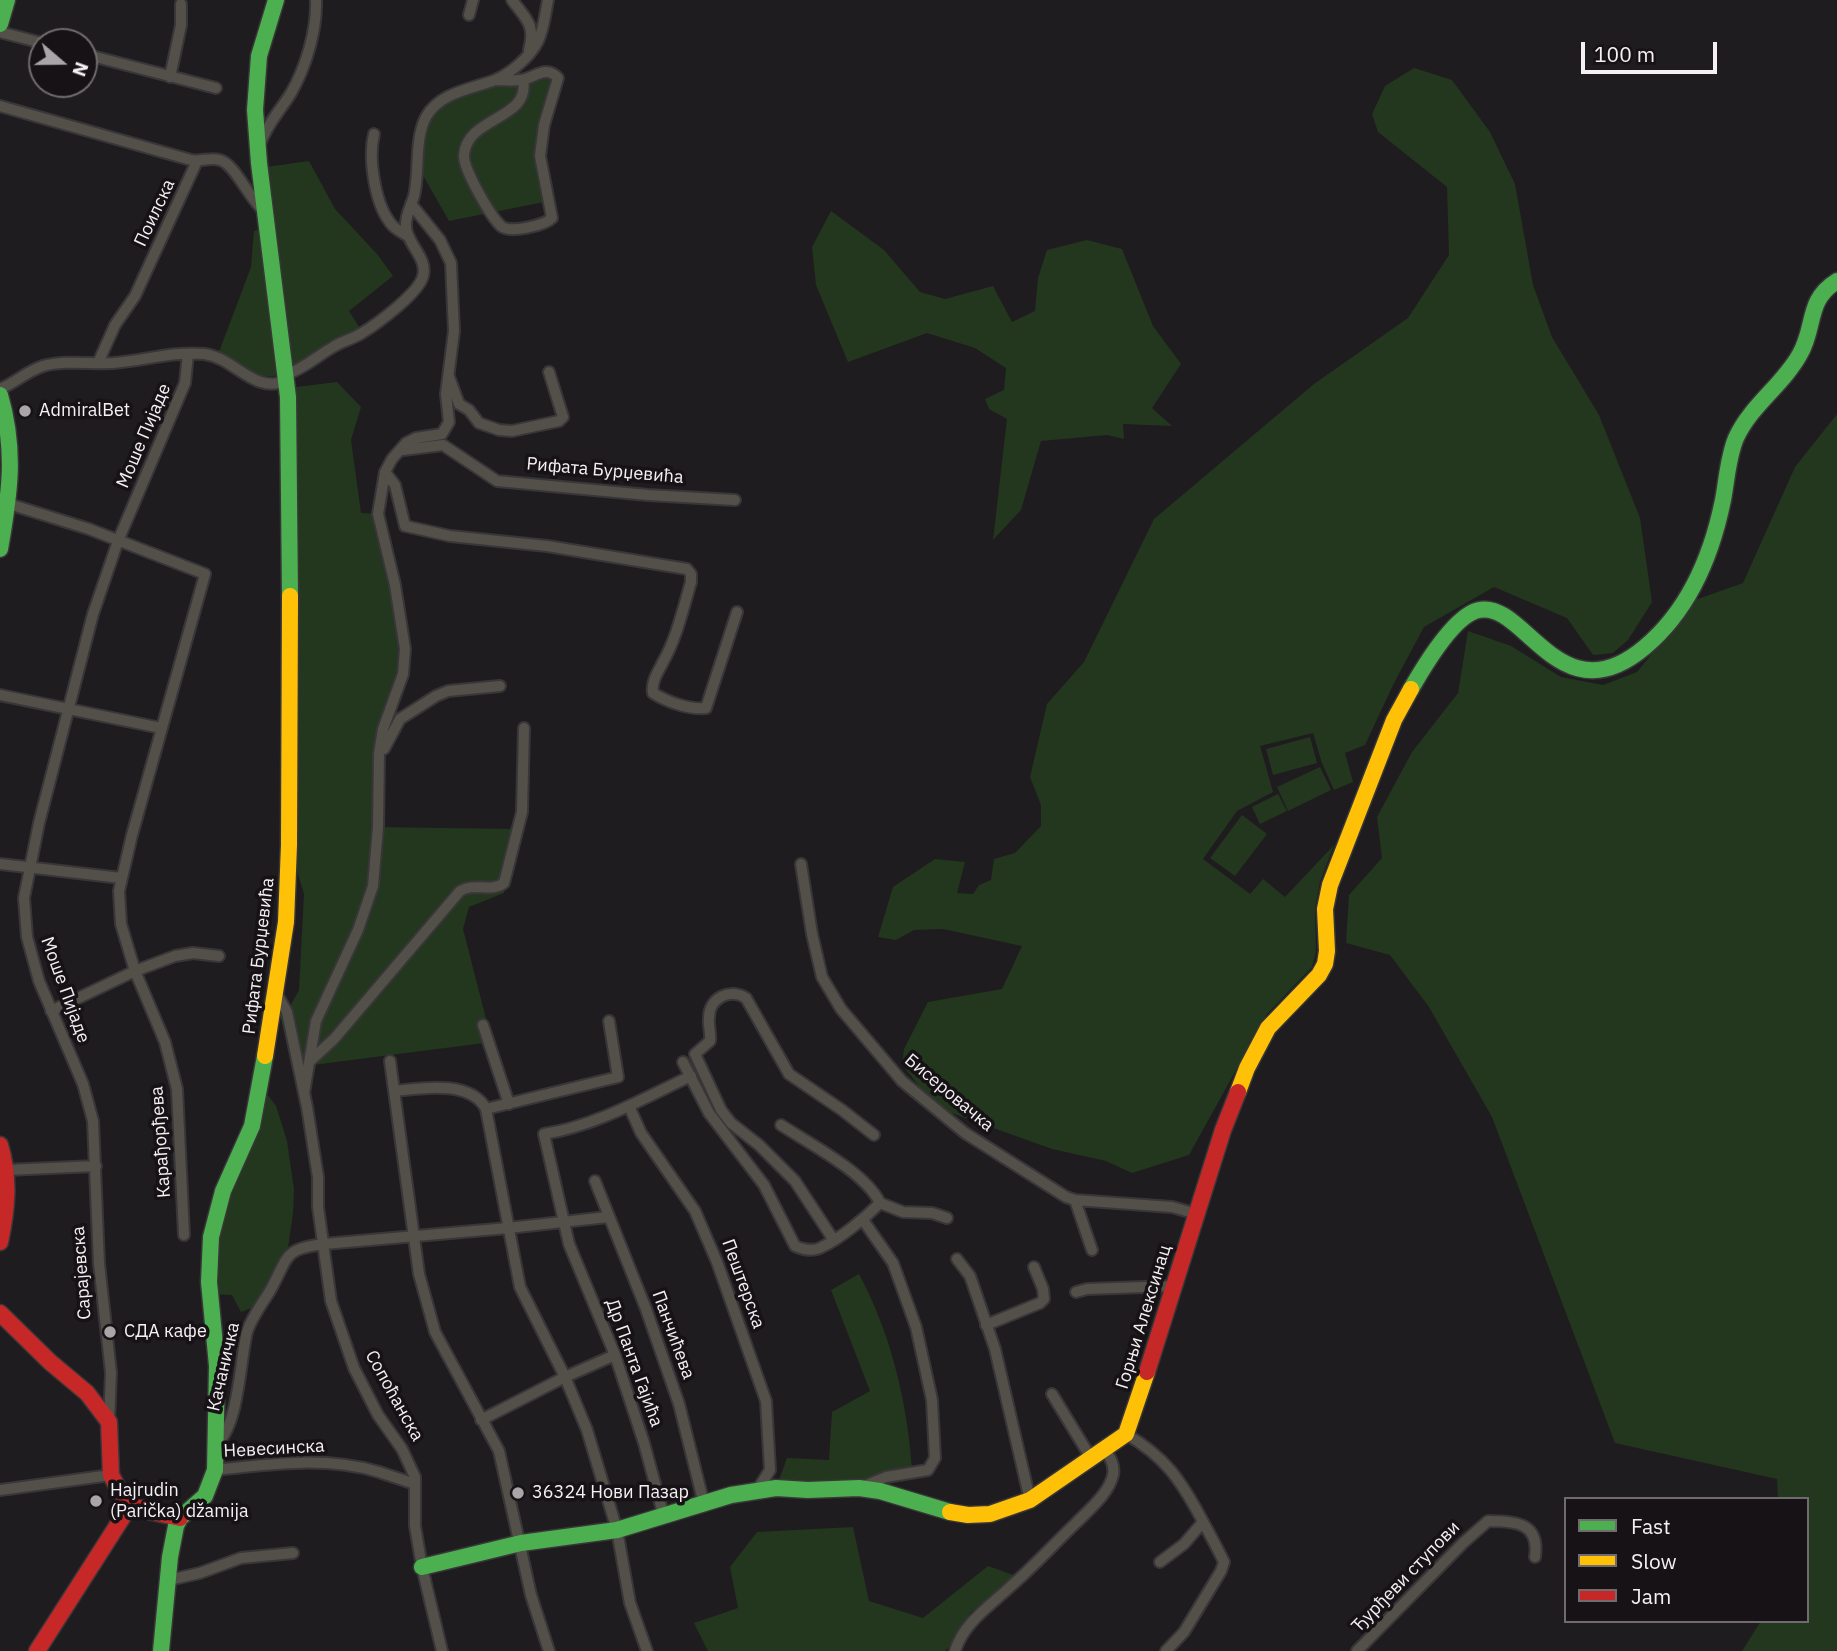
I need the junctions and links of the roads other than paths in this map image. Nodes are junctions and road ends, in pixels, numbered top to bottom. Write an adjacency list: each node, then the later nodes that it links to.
1 (7, 0): 9 (street)
2 (276, 0): 20 (street, Рифата Бурџевића)
3 (316, 0): 20 (street)
4 (473, 0): 8 (street)
5 (512, 0): 13 (street)
6 (548, 0): 13 (street)
7 (181, 4): 14 (street)
8 (469, 15)
9 (0, 24)
10 (0, 32): 11 (street)
11 (28, 39)
12 (98, 58): 14 (street)
13 (523, 60): 15 (street)
14 (170, 77): 17 (street)
15 (496, 80): 16 (street); 22 (street)
16 (523, 80): 16 (street)
17 (216, 88)
18 (0, 106): 21 (street)
19 (374, 134): 24 (street)
20 (257, 152): 23 (street, Рифата Бурџевића)
21 (197, 161): 23 (street); 27 (street, Поилска)
22 (411, 204): 24 (street); 29 (street)
23 (267, 213): 30 (street, Рифата Бурџевића)
24 (408, 236): 30 (street)
25 (1837, 281): 74 (street, Горњи Алексинац)
26 (188, 354): 27 (street); 30 (street); 37 (street, Моше Пијаде)
27 (98, 363): 31 (street)
28 (549, 372): 29 (street)
29 (448, 375): 33 (street)
30 (287, 378): 52 (street, Рифата Бурџевића)
31 (0, 389)
32 (0, 395): 36 (street)
33 (400, 450): 34 (street); 35 (street, Рифата Бурџевића)
34 (385, 472): 39 (street); 45 (street)
35 (735, 500)
36 (9, 504): 37 (street); 38 (street)
37 (118, 541): 42 (street, Моше Пијаде); 43 (street, Карађорђева)
38 (0, 549)
39 (737, 611)
40 (500, 686): 45 (street)
41 (0, 695): 42 (street)
42 (68, 708): 43 (street); 48 (street, Моше Пијаде)
43 (161, 728): 49 (street, Карађорђева)
44 (524, 728): 56 (street)
45 (379, 753): 56 (street)
46 (0, 864): 48 (street)
47 (801, 864): 72 (street, Бисеровачка)
48 (29, 867): 49 (street); 53 (street, Моше Пијаде)
49 (121, 878): 51 (street, Карађорђева)
50 (219, 956): 51 (street)
51 (135, 971): 53 (street); 80 (street, Карађорђева)
52 (276, 993): 61 (street, Сопоћанска); 98 (street, Рифата Бурџевића)
53 (51, 1012): 65 (street, Моше Пијаде)
54 (609, 1021): 62 (street)
55 (483, 1025): 62 (street)
56 (310, 1061): 61 (street)
57 (390, 1062): 60 (street)
58 (682, 1062): 59 (street)
59 (691, 1076): 63 (street); 82 (street)
60 (395, 1091): 64 (street); 81 (street)
61 (304, 1093): 84 (street, Сопоћанска)
62 (509, 1104): 64 (street)
63 (629, 1106): 78 (street, Др Панта Гајића); 104 (street, Пештерска)
64 (486, 1109): 79 (street)
65 (93, 1121): 69 (street, Сарајевска)
66 (781, 1125): 73 (street)
67 (874, 1135): 82 (street)
68 (0, 1145): 70 (street)
69 (96, 1166): 70 (street); 96 (street, Сарајевска)
70 (6, 1170): 83 (street)
71 (595, 1181): 75 (street, Панчићева)
72 (1075, 1200): 74 (street, Бисеровачка); 85 (street)
73 (880, 1203): 76 (street); 77 (street)
74 (1197, 1214): 88 (street, Горњи Алексинац)
75 (608, 1217): 78 (street); 108 (street, Панчићева)
76 (947, 1218)
77 (863, 1220): 82 (street); 103 (street)
78 (563, 1223): 79 (street); 92 (street, Др Панта Гајића)
79 (508, 1228): 81 (street); 93 (street)
80 (184, 1235)
81 (414, 1237): 84 (street); 95 (street)
82 (833, 1239)
83 (0, 1242)
84 (324, 1244): 98 (street, Качаничка); 102 (street, Сопоћанска)
85 (1092, 1250)
86 (957, 1259): 91 (street)
87 (1034, 1267): 91 (street)
88 (1173, 1286): 89 (street); 97 (street, Горњи Алексинац)
89 (1076, 1292)
90 (0, 1313): 96 (street)
91 (986, 1325): 106 (street)
92 (615, 1355): 93 (street); 109 (street, Др Панта Гајића)
93 (565, 1377): 95 (street); 112 (street)
94 (1052, 1394): 99 (street)
95 (481, 1420): 113 (street)
96 (109, 1422): 101 (street, Сарајевска)
97 (1126, 1434): 99 (street); 111 (street)
98 (215, 1445): 100 (street, Рифата Бурџевића)
99 (1098, 1454): 106 (street); 124 (street)
100 (215, 1470): 102 (street, Невесинска); 110 (street, Рифата Бурџевића)
101 (111, 1475): 105 (street); 107 (street)
102 (415, 1485): 117 (street, Сопоћанска)
103 (859, 1488): 104 (street); 106 (street)
104 (758, 1489): 108 (street)
105 (0, 1490)
106 (1030, 1500)
107 (131, 1504): 110 (street); 119 (street)
108 (704, 1504): 109 (street)
109 (664, 1517): 112 (street)
110 (180, 1518): 118 (street)
111 (1203, 1522): 116 (street); 125 (street)
112 (617, 1530): 113 (street); 123 (street)
113 (521, 1543): 117 (street); 122 (street)
114 (293, 1553): 118 (street)
115 (1535, 1557): 126 (street, Ђурђеви ступови)
116 (1160, 1562)
117 (422, 1567): 121 (street, Сопоћанска)
118 (169, 1580): 120 (street)
119 (37, 1651)
120 (160, 1651)
121 (443, 1651)
122 (549, 1651)
123 (647, 1651)
124 (955, 1651)
125 (1166, 1651)
126 (1357, 1651)

